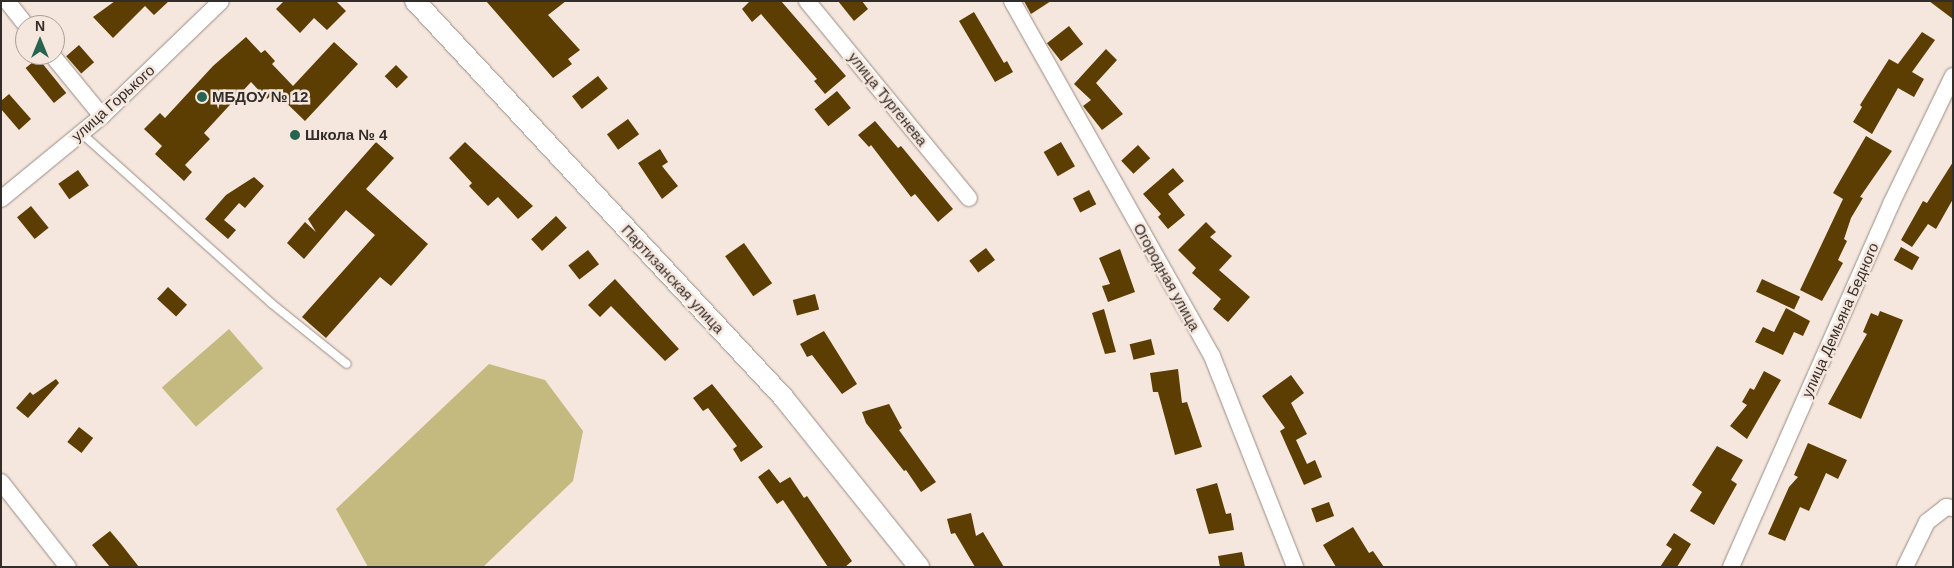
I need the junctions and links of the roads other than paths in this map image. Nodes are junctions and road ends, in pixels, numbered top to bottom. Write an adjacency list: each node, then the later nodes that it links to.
1 (7, 1): 6 (street)
2 (221, 1): 9 (street, улица Горького)
3 (415, 1): 17 (street, Партизанская улица)
4 (807, 1): 11 (street, улица Тургенева)
5 (1012, 1): 18 (street, Огородная улица)
6 (18, 15)
7 (60, 65): 9 (street)
8 (1953, 76): 19 (street, улица Демьяна Бедного)
9 (102, 116): 10 (street, улица Горького)
10 (81, 133): 12 (street, улица Горького); 13 (lane)
11 (969, 198)
12 (1, 199)
13 (347, 364)
14 (1, 482): 16 (street)
15 (1950, 508): 20 (street)
16 (68, 567)
17 (919, 567)
18 (1295, 567)
19 (1731, 567)
20 (1905, 567)

